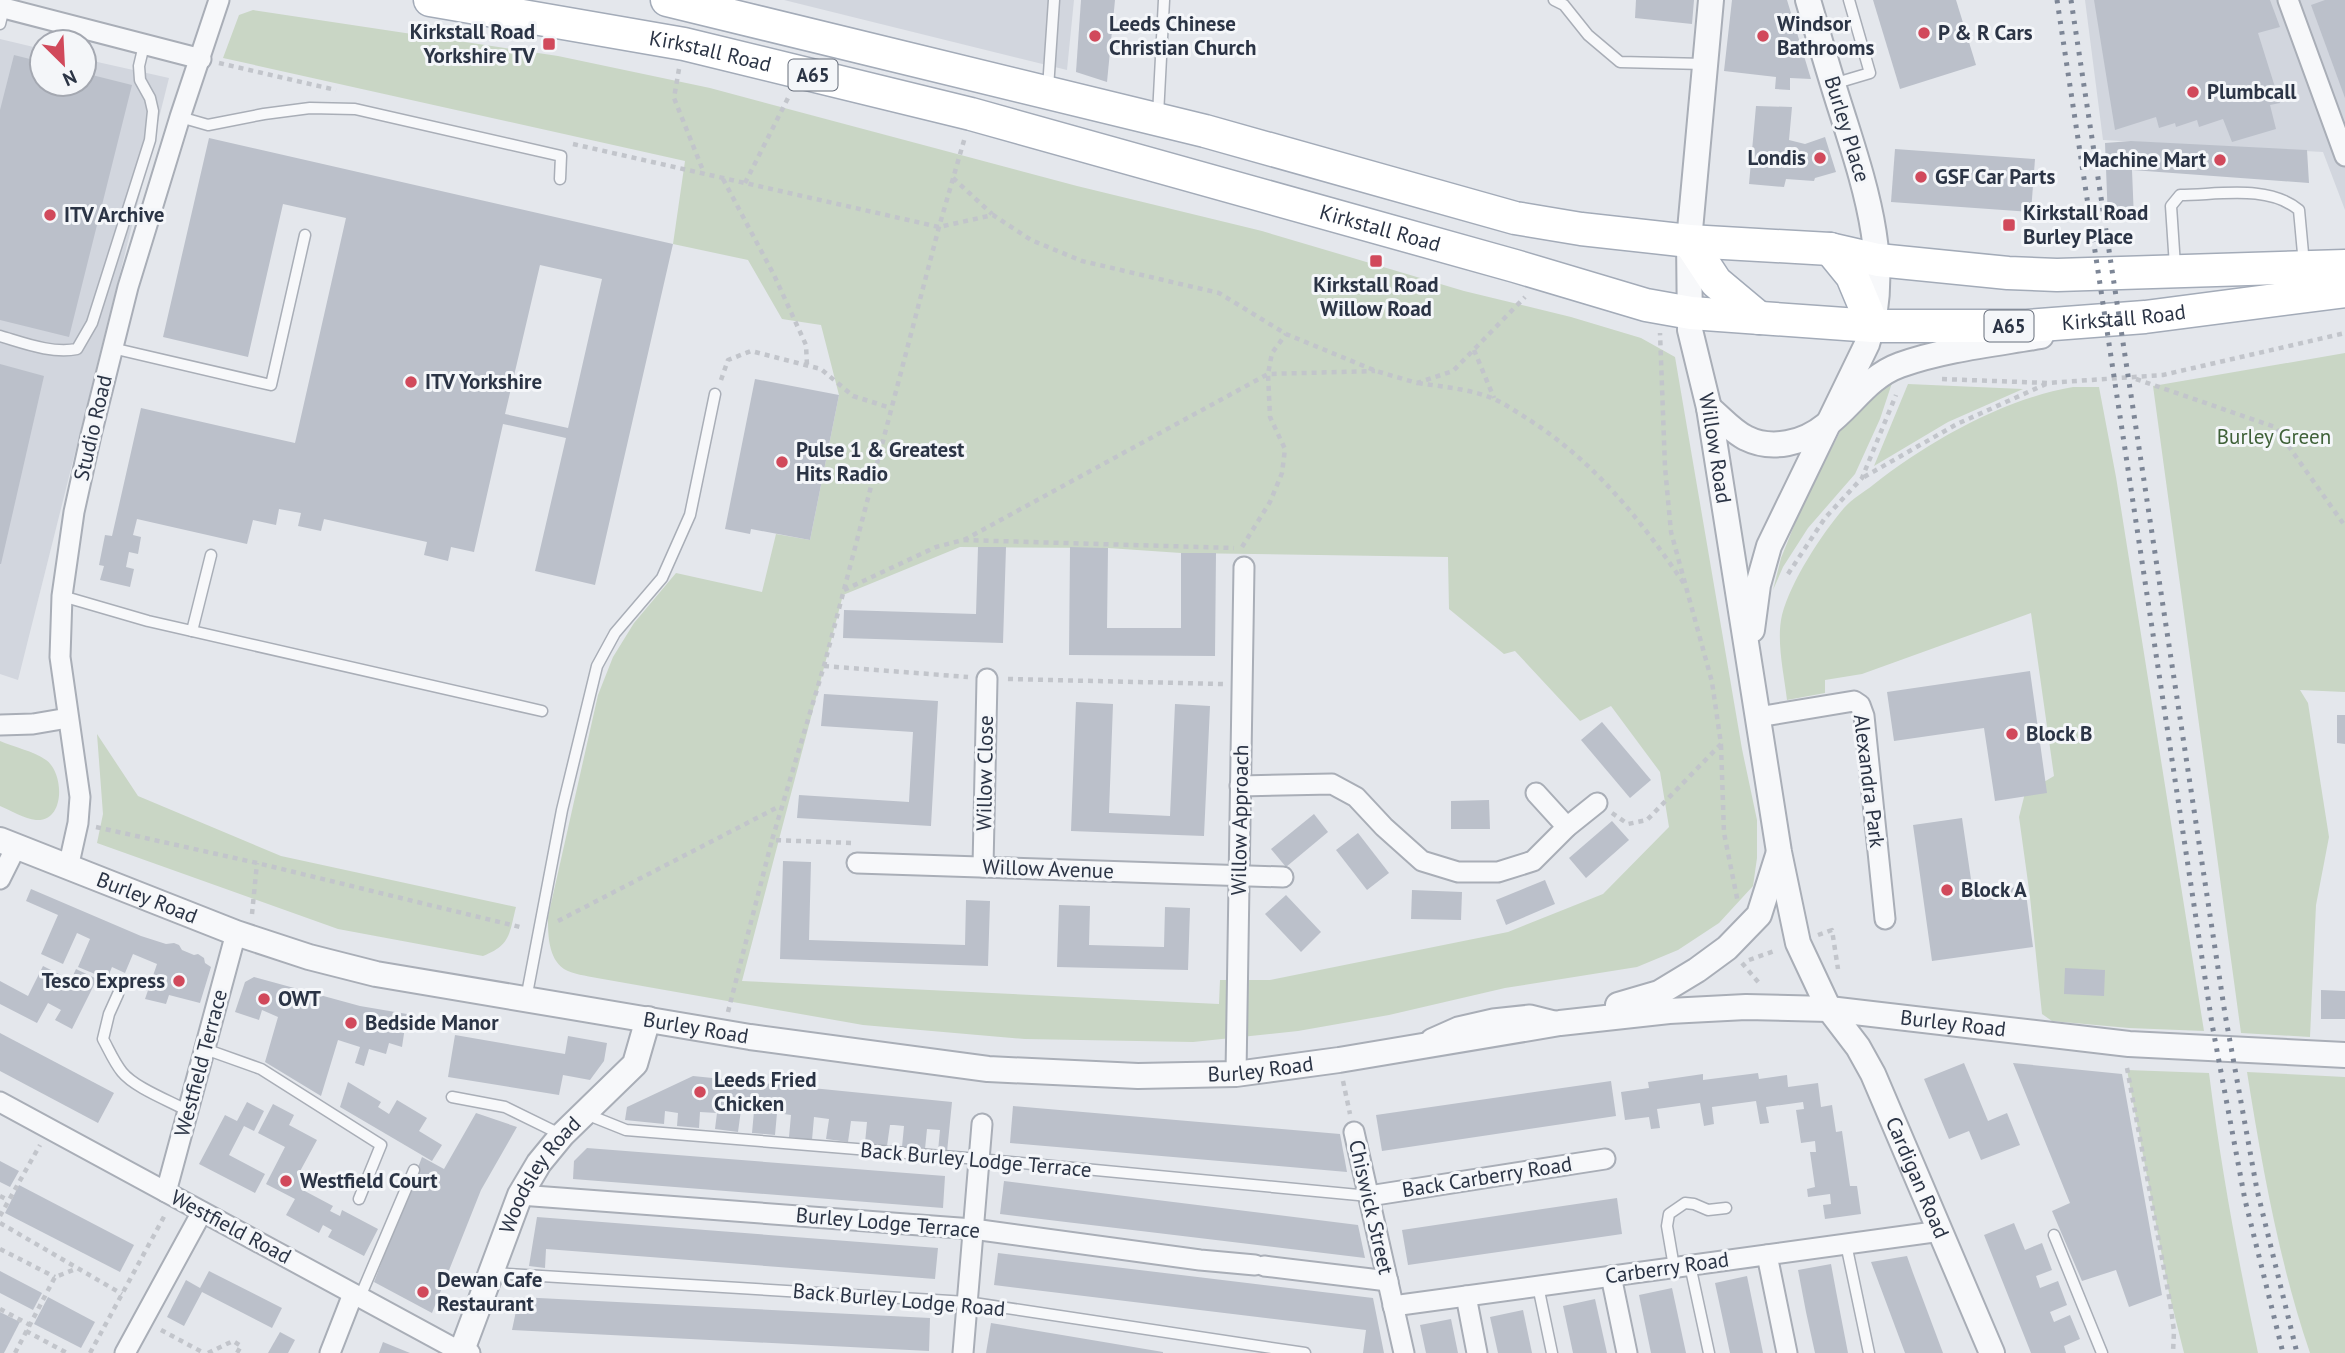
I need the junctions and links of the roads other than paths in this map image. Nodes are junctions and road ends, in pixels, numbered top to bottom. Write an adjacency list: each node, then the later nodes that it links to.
1 (219, 0): 14 (street, Studio Road)
2 (430, 0): 30 (main road, Kirkstall Road / A65)
3 (667, 0): 11 (main road, Kirkstall Road / A65)
4 (1054, 0): 17 (lane)
5 (1164, 0): 19 (lane)
6 (1554, 0): 15 (lane)
7 (1711, 0): 15 (street)
8 (1808, 0): 16 (street, Burley Place)
9 (1849, 0): 16 (lane)
10 (2288, 0): 20 (street)
11 (725, 7): 17 (main road, Kirkstall Road / A65)
12 (2, 10): 13 (street)
13 (144, 45): 14 (street); 34 (lane)
14 (201, 59): 18 (street, Studio Road)
15 (1705, 64): 23 (street)
16 (1833, 84): 25 (street, Burley Place)
17 (1048, 92): 19 (main road, Kirkstall Road / A65)
18 (180, 117): 21 (lane); 35 (street, Studio Road)
19 (1157, 119): 23 (main road, Kirkstall Road / A65)
20 (2345, 156)
21 (560, 178)
22 (305, 235): 35 (lane)
23 (1689, 241): 24 (main road, Kirkstall Road / A65); 30 (street, Willow Road); 32 (main road)
24 (1830, 249): 25 (main road, Kirkstall Road / A65); 33 (main road)
25 (1878, 260): 28 (main road, Kirkstall Road / A65); 33 (street, Burley Place)
26 (2345, 266): 27 (main road, Kirkstall Road / A65)
27 (2304, 268): 28 (main road, Kirkstall Road / A65); 28 (lane)
28 (2175, 270)
29 (2345, 291): 31 (main road, Kirkstall Road / A65)
30 (1691, 313): 32 (main road, Kirkstall Road / A65); 37 (street, Willow Road)
31 (2145, 317): 33 (main road, Kirkstall Road / A65); 38 (street)
32 (1759, 318): 33 (main road, Kirkstall Road / A65)
33 (1873, 326): 38 (street, Willow Road)
34 (0, 336)
35 (112, 348): 41 (street, Studio Road)
36 (715, 394): 64 (lane)
37 (1709, 408): 38 (street); 43 (street, Willow Road)
38 (1826, 426): 43 (street, Willow Road)
39 (211, 555): 42 (lane)
40 (1244, 567): 49 (street, Willow Approach)
41 (62, 596): 42 (lane); 47 (street, Studio Road)
42 (192, 631): 45 (lane)
43 (1749, 655): 46 (street, Willow Road)
44 (987, 679): 56 (street, Willow Close)
45 (542, 710)
46 (1758, 717): 54 (street, Willow Road); 61 (street, Alexandra Park)
47 (68, 718): 48 (street); 57 (street, Studio Road)
48 (0, 725)
49 (1240, 786): 52 (street); 58 (street, Willow Approach)
50 (1536, 793): 52 (street)
51 (1597, 803): 52 (street)
52 (1567, 827)
53 (8, 844): 57 (street, Burley Road); 60 (street)
54 (1779, 852): 65 (street, Willow Road); 67 (street)
55 (858, 863): 56 (street, Willow Avenue)
56 (983, 867): 58 (street, Willow Avenue)
57 (68, 868): 62 (street, Burley Road)
58 (1239, 875): 59 (street, Willow Avenue); 70 (street, Willow Approach)
59 (1283, 877)
60 (0, 879)
61 (1885, 919)
62 (243, 935): 64 (street, Burley Road); 68 (street, Westfield Terrace)
63 (118, 994): 73 (lane)
64 (526, 999): 66 (street, Burley Road)
65 (1829, 1009): 67 (street, Burley Road); 69 (street, Burley Road); 88 (street, Cardigan Road)
66 (648, 1019): 70 (street, Burley Road); 74 (street, Woodsley Road)
67 (1560, 1023): 70 (street, Burley Road)
68 (205, 1049): 73 (street, Westfield Terrace); 84 (lane)
69 (2345, 1055)
70 (1236, 1074)
71 (452, 1097): 77 (lane)
72 (0, 1102): 81 (street, Westfield Road)
73 (188, 1111): 81 (street, Westfield Terrace)
74 (586, 1113): 77 (street, Woodsley Road); 79 (lane, Back Burley Lodge Terrace)
75 (982, 1124): 79 (street)
76 (1354, 1132): 83 (street, Chiswick Street)
77 (562, 1135): 82 (street, Woodsley Road)
78 (1605, 1158): 83 (street, Back Carberry Road)
79 (979, 1159): 83 (lane, Back Burley Lodge Terrace); 87 (street)
80 (414, 1170): 97 (lane)
81 (170, 1194): 86 (street, Westfield Road)
82 (520, 1195): 87 (street, Burley Lodge Terrace); 93 (street, Woodsley Road)
83 (1369, 1196): 95 (street, Chiswick Street)
84 (359, 1199)
85 (1726, 1208): 92 (lane)
86 (202, 1212): 97 (street, Westfield Road); 101 (street)
87 (973, 1229): 95 (street, Burley Lodge Terrace); 99 (street)
88 (1941, 1231): 90 (street, Carberry Road); 114 (street, Cardigan Road)
89 (2054, 1235): 115 (lane)
90 (1846, 1244): 91 (street, Carberry Road); 113 (lane)
91 (1767, 1255): 92 (street, Carberry Road); 112 (street)
92 (1682, 1266): 94 (street, Carberry Road); 111 (lane)
93 (489, 1273): 99 (lane, Back Burley Lodge Road); 103 (street, Woodsley Road)
94 (1611, 1276): 96 (street, Carberry Road); 110 (street)
95 (1388, 1281): 100 (street, Chiswick Street)
96 (1538, 1286): 98 (street, Carberry Road); 109 (lane)
97 (357, 1296): 102 (street); 103 (street, Westfield Road)
98 (1466, 1296): 100 (street, Carberry Road); 108 (street)
99 (967, 1302): 105 (street); 106 (lane, Back Burley Lodge Road)
100 (1393, 1306): 107 (street, Chiswick Street)
101 (124, 1353)
102 (330, 1353)
103 (461, 1353): 104 (street)
104 (470, 1353)
105 (963, 1353)
106 (1305, 1353)
107 (1404, 1353)
108 (1478, 1353)
109 (1552, 1353)
110 (1627, 1353)
111 (1709, 1353)
112 (1787, 1353)
113 (1869, 1353)
114 (1992, 1353)
115 (2102, 1353)

